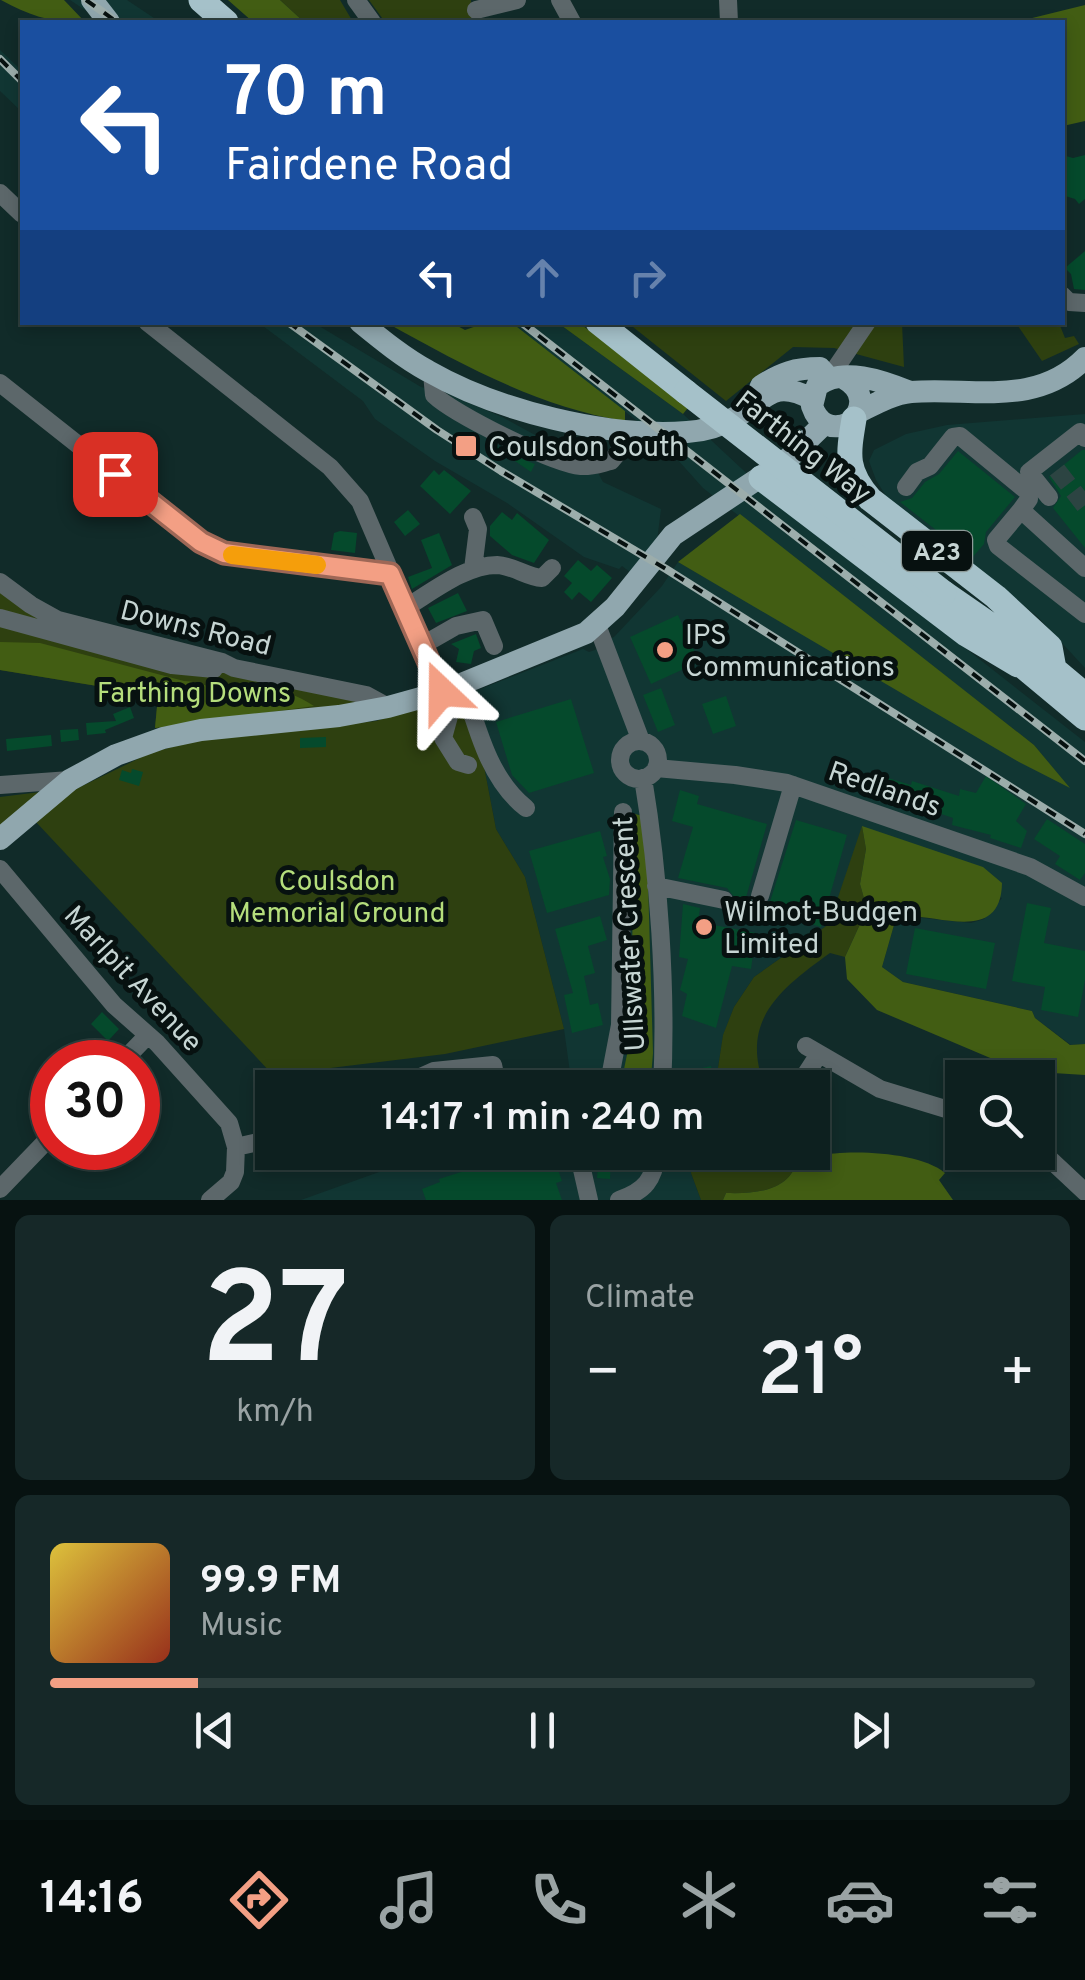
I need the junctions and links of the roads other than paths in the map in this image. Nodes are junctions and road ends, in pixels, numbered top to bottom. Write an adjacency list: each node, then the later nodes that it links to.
1 (92, 0): 5 (main road)
2 (201, 0): 6 (highway)
3 (518, 0): 4 (street)
4 (476, 11)
5 (107, 20)
6 (224, 20)
7 (0, 194): 8 (street)
8 (20, 212)
9 (150, 325): 32 (street)
10 (364, 325): 15 (main road)
11 (602, 325): 36 (highway, Farthing Way / A23, bridge)
12 (866, 325): 13 (street)
13 (856, 344): 18 (street); 18 (street)
14 (1083, 365): 17 (main road)
15 (432, 378): 22 (main road); 22 (street)
16 (0, 383): 32 (street)
17 (910, 392): 18 (main road); 18 (main road)
18 (851, 393): 19 (main road); 20 (main road); 21 (main road); 43 (highway, A23)
19 (812, 399): 20 (main road); 21 (main road)
20 (757, 400): 22 (main road)
21 (824, 424): 24 (main road)
22 (633, 435)
23 (1085, 438): 26 (street)
24 (761, 478): 39 (main road); 42 (highway, A23)
25 (906, 487): 27 (street)
26 (1049, 497)
27 (1020, 510): 30 (street); 35 (street)
28 (472, 517): 31 (street)
29 (552, 568): 31 (street)
30 (1085, 568)
31 (472, 569): 34 (street)
32 (390, 574): 34 (street)
33 (0, 582): 38 (street)
34 (405, 608): 40 (street)
35 (1085, 614)
36 (974, 616): 42 (highway, Farthing Way / A23); 43 (highway, Farthing Way / A23)
37 (0, 618): 38 (street)
38 (63, 629): 46 (street, Downs Road)
39 (592, 629): 44 (main road); 48 (street)
40 (422, 646): 41 (street); 44 (street)
41 (494, 646)
42 (1018, 665): 47 (highway, Farthing Way / A23)
43 (1054, 669): 45 (highway, Farthing Way / A23)
44 (454, 688): 46 (main road); 49 (street); 54 (street)
45 (1085, 695)
46 (388, 707): 51 (main road)
47 (1085, 718)
48 (635, 742): 50 (street); 50 (street)
49 (468, 765)
50 (650, 773): 53 (street, Redlands); 58 (street, Ullswater Crescent)
51 (70, 780): 52 (street); 56 (main road)
52 (0, 784)
53 (793, 785): 59 (street); 60 (street, Redlands)
54 (526, 808)
55 (623, 812): 66 (street)
56 (0, 839)
57 (0, 869): 62 (street, Marlpit Avenue)
58 (656, 886): 61 (street); 67 (street, Ullswater Crescent)
59 (760, 896)
60 (1085, 898)
61 (724, 900)
62 (147, 1036): 63 (street); 71 (street, Marlpit Avenue)
63 (143, 1040)
64 (446, 1070): 65 (street)
65 (494, 1070)
66 (611, 1070)
67 (663, 1070)
68 (807, 1070): 69 (street)
69 (945, 1109)
70 (255, 1143): 71 (street)
71 (236, 1147): 78 (street)
72 (30, 1158): 76 (street)
73 (1055, 1164): 77 (street)
74 (582, 1170): 79 (street)
75 (655, 1170): 80 (street)
76 (0, 1190)
77 (1085, 1192)
78 (210, 1200)
79 (589, 1200)
80 (619, 1200)

